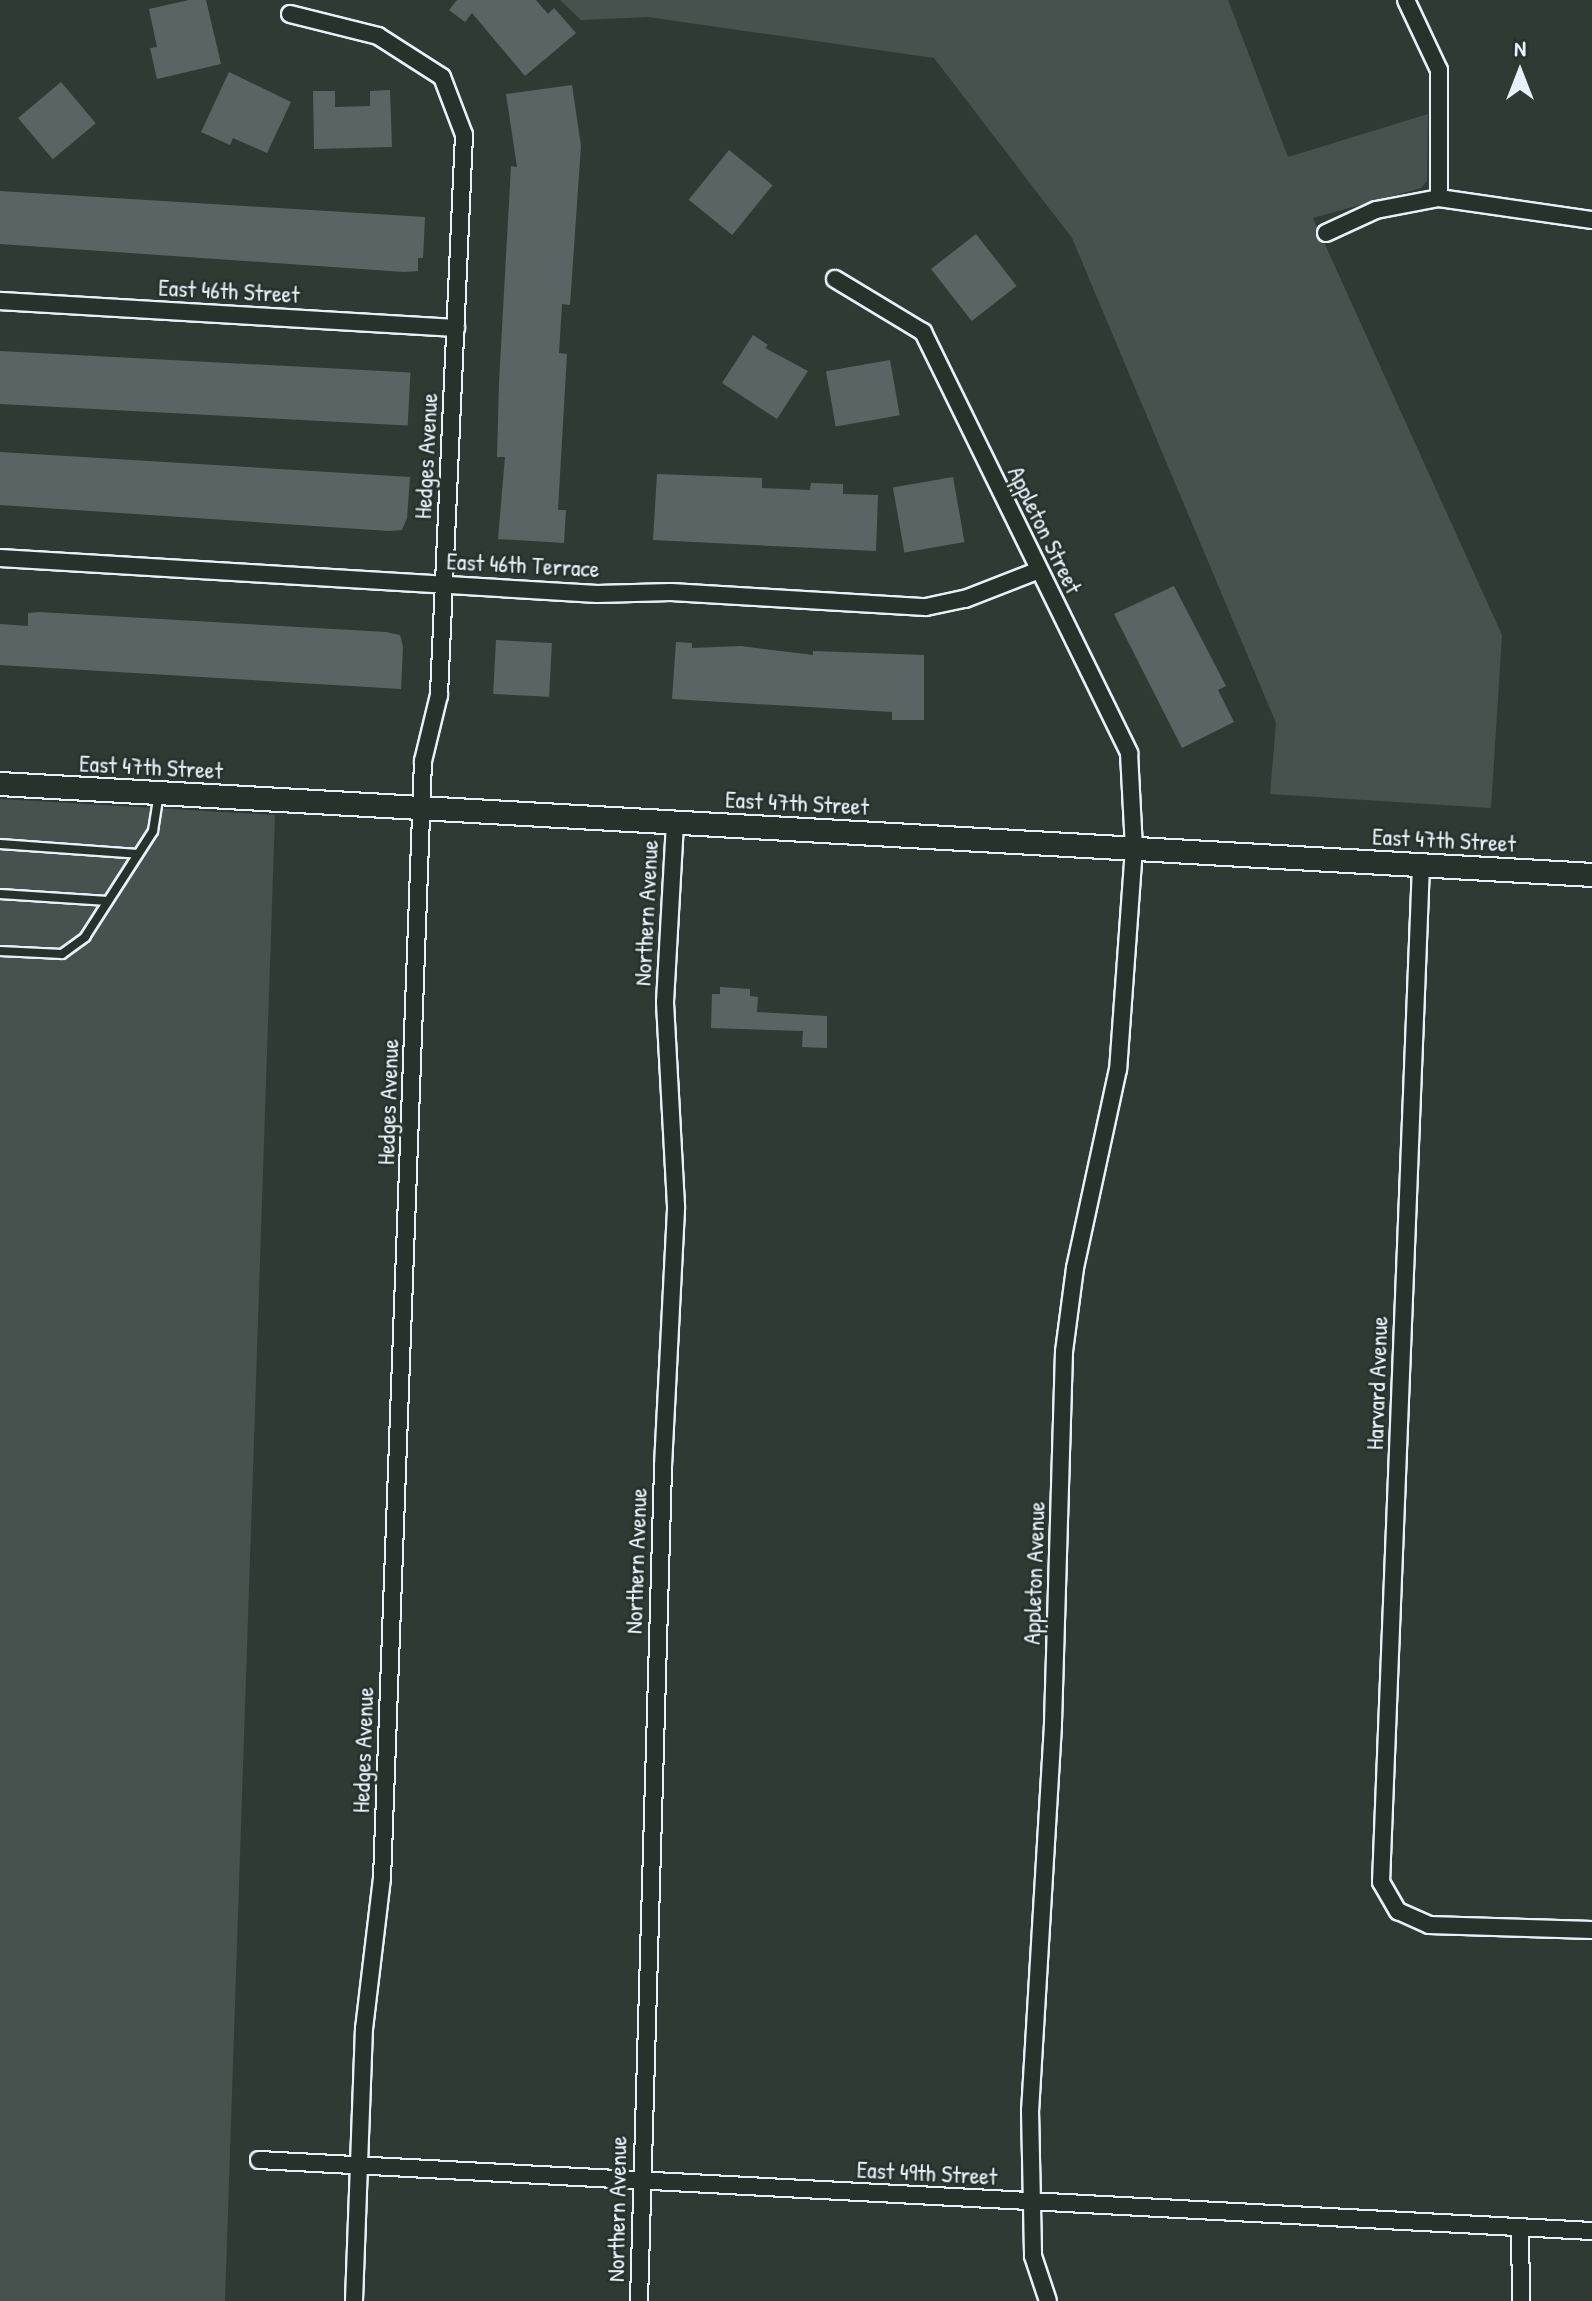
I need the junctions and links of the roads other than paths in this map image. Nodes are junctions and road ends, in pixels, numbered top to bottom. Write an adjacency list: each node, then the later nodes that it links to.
1 (1406, 0): 3 (street)
2 (290, 14): 8 (street, Hedges Avenue)
3 (1439, 198): 4 (street); 5 (street)
4 (1589, 221)
5 (1326, 233)
6 (835, 279): 10 (street, Appleton Street)
7 (0, 301): 8 (street, East 46th Street)
8 (456, 328): 11 (street, Hedges Avenue)
9 (0, 558): 11 (street, East 46th Terrace)
10 (1037, 571): 11 (street, East 46th Terrace); 17 (street, Appleton Street)
11 (444, 585): 14 (street, Hedges Avenue)
12 (0, 784): 13 (main road, East 47th Street)
13 (160, 793): 14 (main road, East 47th Street); 18 (lane)
14 (423, 808): 15 (main road, East 47th Street); 26 (street, Hedges Avenue)
15 (675, 822): 17 (main road, East 47th Street); 27 (street, Northern Avenue)
16 (0, 844): 18 (lane)
17 (1134, 848): 19 (main road, East 47th Street); 28 (street, Appleton Avenue)
18 (138, 854): 22 (lane)
19 (1421, 865): 20 (main road, East 47th Street); 24 (street, Harvard Avenue)
20 (1592, 875)
21 (0, 894): 22 (lane)
22 (108, 901): 23 (lane)
23 (0, 951)
24 (1592, 1930)
25 (259, 2160): 26 (street, East 49th Street)
26 (359, 2166): 27 (street, East 49th Street); 31 (street, Hedges Avenue)
27 (641, 2182): 28 (street, East 49th Street); 32 (street, Northern Avenue)
28 (1033, 2203): 29 (street, East 49th Street); 33 (street, Appleton Avenue)
29 (1520, 2227): 30 (street, East 49th Street); 34 (street)
30 (1592, 2231)
31 (354, 2301)
32 (639, 2301)
33 (1048, 2301)
34 (1521, 2301)

